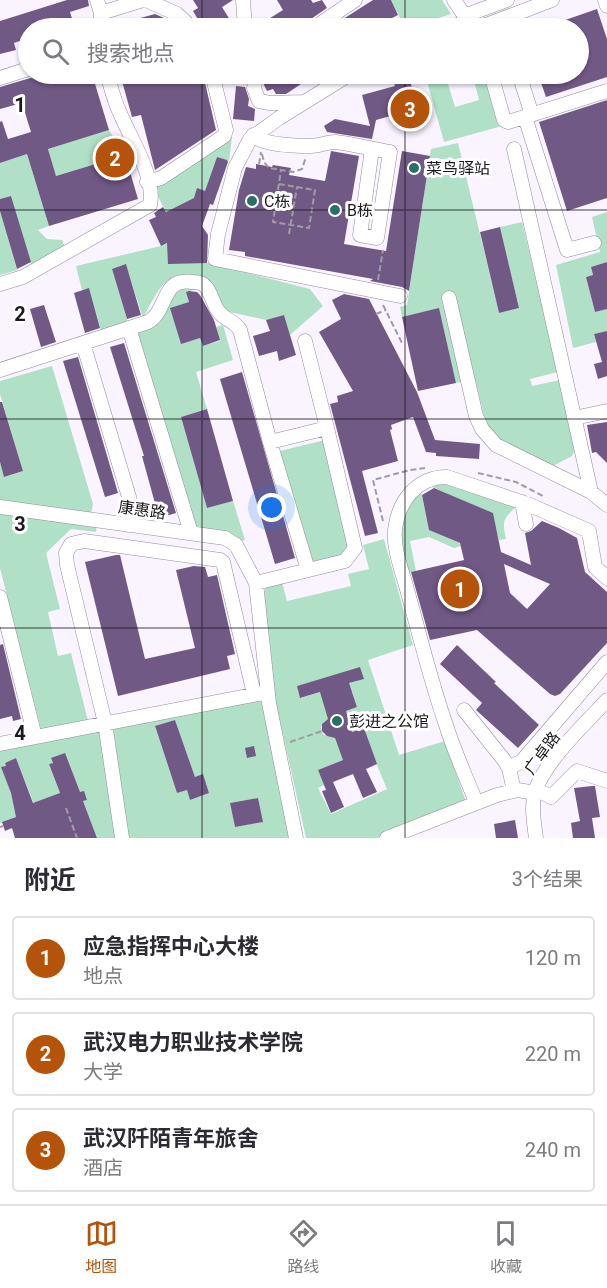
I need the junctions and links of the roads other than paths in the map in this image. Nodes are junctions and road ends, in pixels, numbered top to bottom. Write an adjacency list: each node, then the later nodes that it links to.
1 (145, 0): 8 (street); 10 (street)
2 (243, 0): 11 (street)
3 (355, 0): 12 (street)
4 (454, 0): 13 (street)
5 (552, 0): 16 (street)
6 (605, 0): 9 (street)
7 (502, 2): 14 (street); 15 (street)
8 (99, 6)
9 (607, 6)
10 (181, 18)
11 (244, 18)
12 (329, 18)
13 (468, 18)
14 (480, 18)
15 (503, 18)
16 (516, 18)
17 (18, 72): 18 (street)
18 (0, 78)
19 (110, 84): 30 (street)
20 (214, 84): 30 (street)
21 (254, 84): 26 (street)
22 (334, 84): 26 (street)
23 (489, 84): 27 (street)
24 (521, 84): 27 (street)
25 (607, 91): 27 (street)
26 (304, 102): 28 (street)
27 (529, 116): 32 (street)
28 (253, 135): 31 (street); 34 (street)
29 (514, 149): 41 (street)
30 (147, 182): 33 (street)
31 (377, 238)
32 (594, 243)
33 (0, 284)
34 (400, 296)
35 (449, 298): 44 (street)
36 (129, 328): 38 (street); 43 (street); 50 (street)
37 (305, 341): 42 (street)
38 (83, 343): 39 (street); 49 (street)
39 (0, 370)
40 (607, 411): 41 (street)
41 (574, 418): 44 (street)
42 (327, 428): 43 (street); 51 (street)
43 (270, 442): 51 (street)
44 (591, 492): 46 (street)
45 (522, 502): 48 (street); 52 (street); 68 (street)
46 (607, 505)
47 (0, 507): 49 (street, 康惠路)
48 (526, 524)
49 (129, 525): 50 (street, 康惠路)
50 (191, 533): 53 (street, 康惠路)
51 (308, 570): 53 (street)
52 (607, 578)
53 (256, 582): 57 (street)
54 (0, 597): 55 (street)
55 (3, 624): 62 (street)
56 (607, 662): 64 (street)
57 (268, 692): 58 (street); 70 (street)
58 (254, 694): 61 (street); 61 (street)
59 (607, 700): 67 (street, 广卓路)
60 (464, 710): 64 (street)
61 (105, 723): 62 (street); 69 (street)
62 (35, 737): 63 (street)
63 (0, 744)
64 (508, 768): 66 (street)
65 (607, 782): 67 (street)
66 (514, 791): 67 (street); 68 (street)
67 (535, 791): 72 (street, 广卓路)
68 (476, 802): 71 (street)
69 (122, 838)
70 (296, 838)
71 (387, 838)
72 (536, 838)

